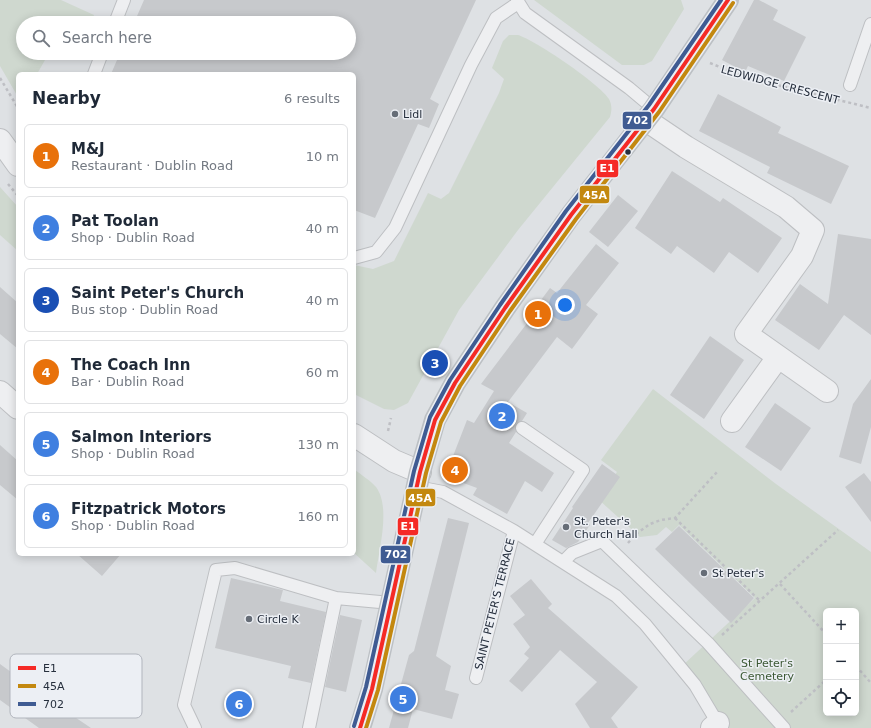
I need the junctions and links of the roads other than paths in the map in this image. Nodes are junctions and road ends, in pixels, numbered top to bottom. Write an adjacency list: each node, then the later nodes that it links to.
1 (124, 0): 4 (lane)
2 (728, 0): 9 (main road)
3 (517, 1): 9 (lane); 12 (lane)
4 (117, 16)
5 (871, 24): 8 (lane)
6 (99, 60): 7 (lane)
7 (95, 72)
8 (850, 85)
9 (650, 115): 13 (street); 20 (main road)
10 (0, 140): 11 (street)
11 (16, 162)
12 (356, 258)
13 (778, 357): 14 (street); 17 (street)
14 (827, 391)
15 (0, 392): 16 (street)
16 (16, 406)
17 (732, 421)
18 (522, 428): 22 (lane)
19 (356, 436): 20 (street)
20 (418, 479): 21 (lane, SAINT PETER'S TERRACE); 25 (main road)
21 (514, 531): 22 (lane, SAINT PETER'S TERRACE); 26 (lane, SAINT PETER'S TERRACE)
22 (535, 544): 23 (lane, SAINT PETER'S TERRACE)
23 (563, 562): 27 (lane); 28 (lane, SAINT PETER'S TERRACE)
24 (336, 598): 25 (lane); 29 (lane); 30 (lane)
25 (391, 603): 31 (main road)
26 (476, 678)
27 (781, 725)
28 (717, 726)
29 (195, 728)
30 (309, 728)
31 (360, 728)

